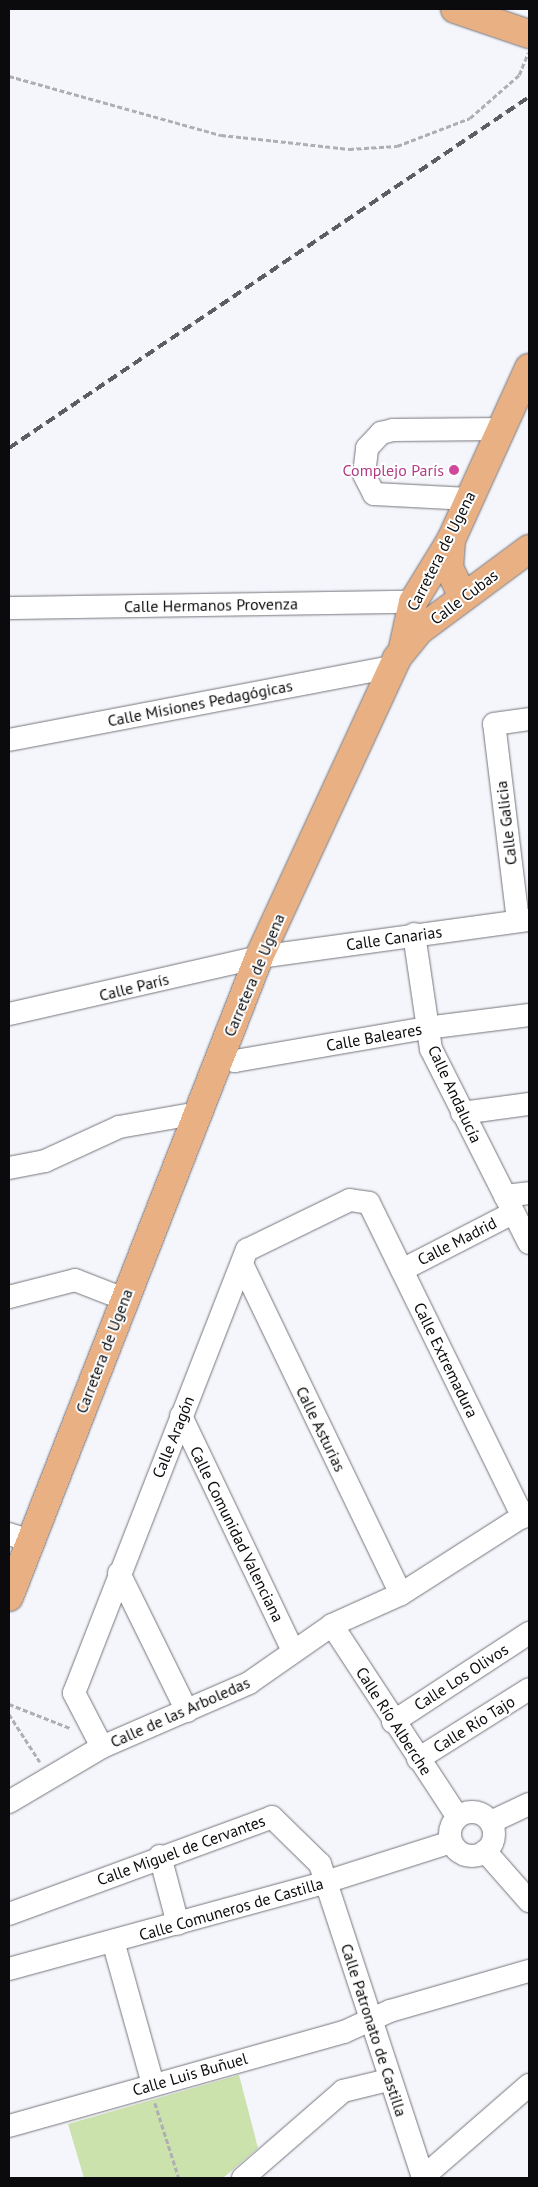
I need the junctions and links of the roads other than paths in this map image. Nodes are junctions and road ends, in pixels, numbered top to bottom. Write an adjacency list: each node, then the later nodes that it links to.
1 (455, 9): 2 (main road)
2 (523, 30)
3 (529, 368): 4 (main road, Carretera de Ugena)
4 (501, 429): 5 (main road, Carretera de Ugena); 5 (street)
5 (469, 499): 6 (main road, Carretera de Ugena)
6 (451, 540): 8 (main road); 9 (main road, Carretera de Ugena)
7 (529, 549): 8 (main road, Calle Cubas)
8 (463, 597): 11 (main road, Calle Cubas)
9 (412, 602): 10 (street, Calle Hermanos Provenza); 11 (main road, Carretera de Ugena)
10 (9, 608)
11 (398, 658): 13 (street, Calle Misiones Pedagógicas); 16 (main road, Carretera de Ugena)
12 (529, 719): 14 (street, Calle Galicia)
13 (9, 740)
14 (524, 920): 15 (street, Calle Canarias)
15 (414, 934): 16 (street, Calle Canarias); 19 (street, Calle Andalucía)
16 (259, 957): 17 (street, Calle París); 20 (main road, Carretera de Ugena)
17 (9, 1014)
18 (529, 1015): 19 (street, Calle Baleares)
19 (426, 1028): 20 (street, Calle Baleares); 22 (street, Calle Andalucía)
20 (219, 1058): 23 (main road, Carretera de Ugena)
21 (529, 1104): 22 (street)
22 (462, 1112): 27 (street, Calle Andalucía)
23 (198, 1113): 24 (street); 32 (main road, Carretera de Ugena)
24 (9, 1168)
25 (529, 1193): 27 (street, Calle Madrid)
26 (369, 1203): 29 (street, Calle Aragón); 30 (street, Calle Extremadura)
27 (509, 1205): 28 (street, Calle Andalucía); 30 (street, Calle Madrid)
28 (529, 1243)
29 (242, 1264): 33 (street, Calle Aragón); 37 (street, Calle Asturias)
30 (402, 1270): 34 (street, Calle Extremadura)
31 (9, 1297): 32 (street)
32 (124, 1300): 35 (main road, Carretera de Ugena)
33 (181, 1416): 36 (street, Calle Aragón); 41 (street, Calle Comunidad Valenciana)
34 (526, 1514): 37 (street, Calle de las Arboledas)
35 (20, 1537): 38 (main road, Carretera de Ugena)
36 (119, 1573): 43 (street); 45 (street, Calle Aragón)
37 (401, 1594): 39 (street, Calle de las Arboledas)
38 (9, 1596)
39 (332, 1625): 41 (street, Calle de las Arboledas); 44 (street, Calle Río Alberche)
40 (529, 1633): 44 (street, Calle Los Olivos)
41 (294, 1651): 43 (street, Calle de las Arboledas)
42 (529, 1689): 46 (street, Calle Río Tajo)
43 (188, 1711): 45 (street, Calle de las Arboledas)
44 (393, 1722): 46 (street, Calle Río Alberche)
45 (98, 1739): 47 (street, Calle de las Arboledas)
46 (418, 1759): 49 (street, Calle Río Alberche)
47 (9, 1802)
48 (529, 1804): 50 (street)
49 (457, 1816): 50 (street); 51 (street)
50 (490, 1822): 52 (street)
51 (451, 1842): 52 (street); 54 (street, Calle Comuneros de Castilla)
52 (485, 1851): 55 (street)
53 (160, 1856): 54 (street, Calle Miguel de Cervantes); 56 (street, Calle Miguel de Cervantes); 57 (street)
54 (326, 1882): 57 (street, Calle Comuneros de Castilla); 61 (street, Calle Patronato de Castilla)
55 (529, 1901)
56 (9, 1914)
57 (178, 1924): 58 (street, Calle Comuneros de Castilla)
58 (113, 1941): 59 (street, Calle Comuneros de Castilla); 64 (street)
59 (9, 1969)
60 (529, 1971): 61 (street, Calle Luis Buñuel)
61 (370, 2022): 62 (street, Calle Patronato de Castilla); 64 (street, Calle Luis Buñuel)
62 (388, 2080): 66 (street); 67 (street, Calle Patronato de Castilla)
63 (529, 2085): 67 (street)
64 (153, 2090): 65 (street, Calle Luis Buñuel)
65 (9, 2126)
66 (243, 2178)
67 (423, 2178)

